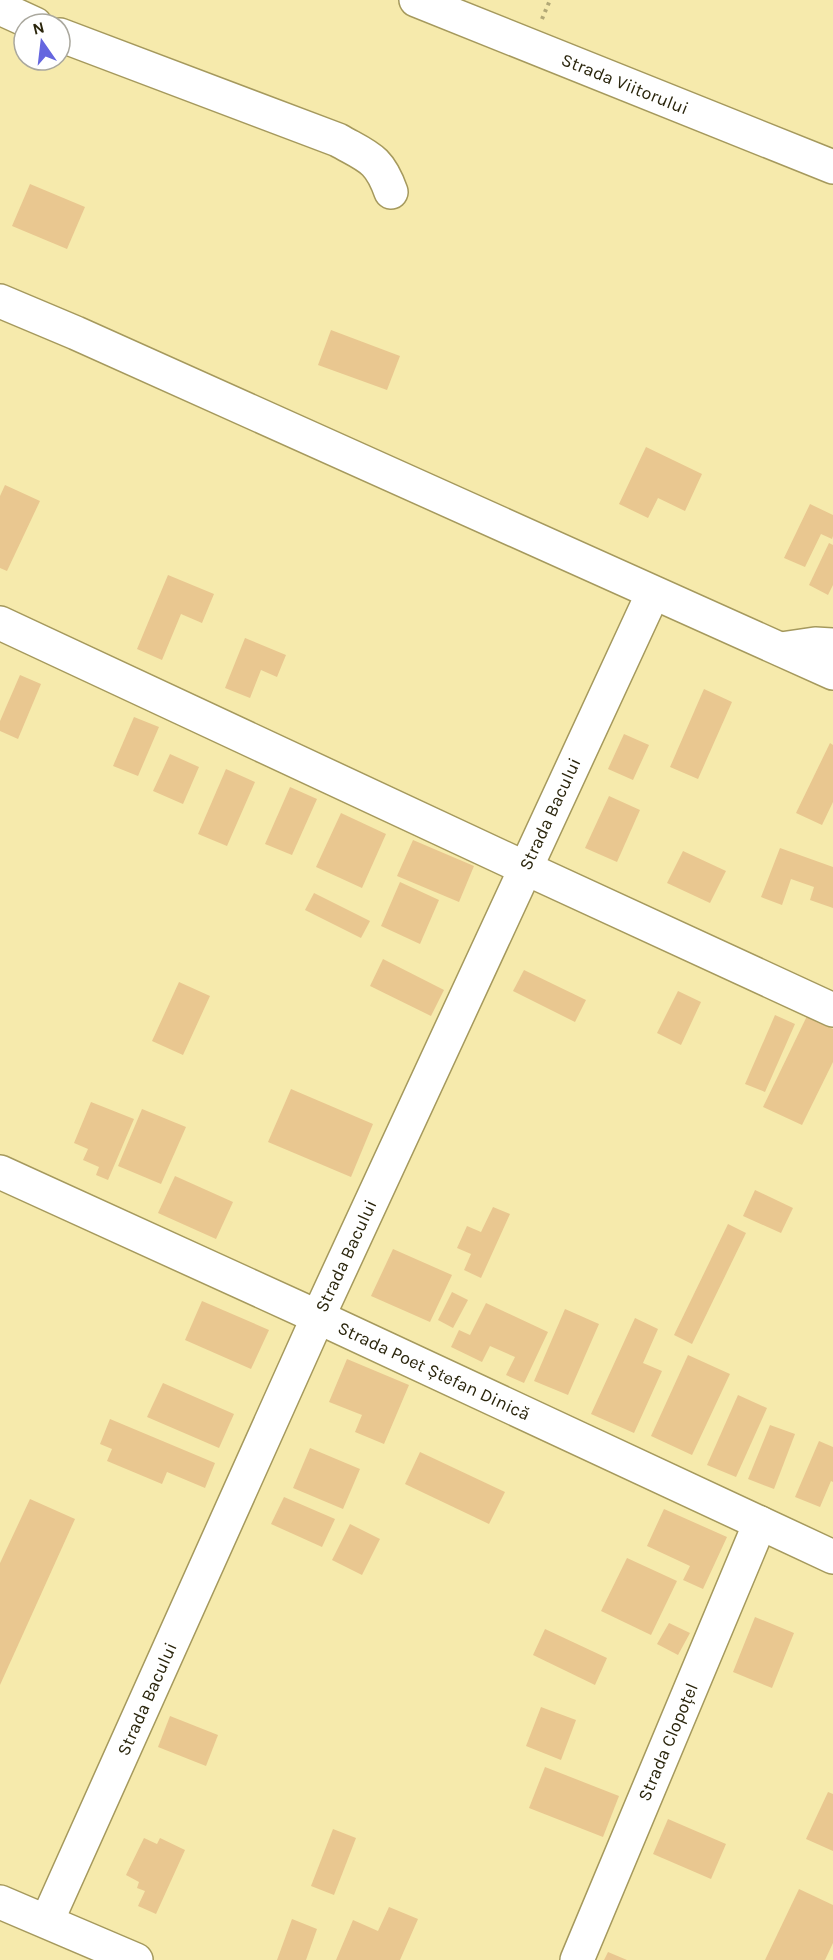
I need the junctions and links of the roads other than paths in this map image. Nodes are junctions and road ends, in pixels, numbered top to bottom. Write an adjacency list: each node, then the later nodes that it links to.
1 (416, 0): 3 (street, Strada Viitorului)
2 (72, 40): 4 (street)
3 (833, 167)
4 (392, 192)
5 (0, 302): 6 (street)
6 (652, 593): 9 (street); 11 (street, Strada Bacului)
7 (0, 623): 11 (street)
8 (833, 645): 9 (street)
9 (778, 649): 10 (street)
10 (833, 673)
11 (525, 868): 12 (street); 14 (street, Strada Bacului)
12 (833, 1010)
13 (0, 1173): 14 (street, Strada Poet Ștefan Dinică)
14 (318, 1317): 15 (street, Strada Poet Ștefan Dinică); 18 (street, Strada Bacului)
15 (760, 1523): 16 (street, Strada Poet Ștefan Dinică); 20 (street, Strada Clopoțel)
16 (833, 1557)
17 (0, 1902): 18 (street)
18 (47, 1921): 19 (street)
19 (136, 1960)
20 (577, 1960)

